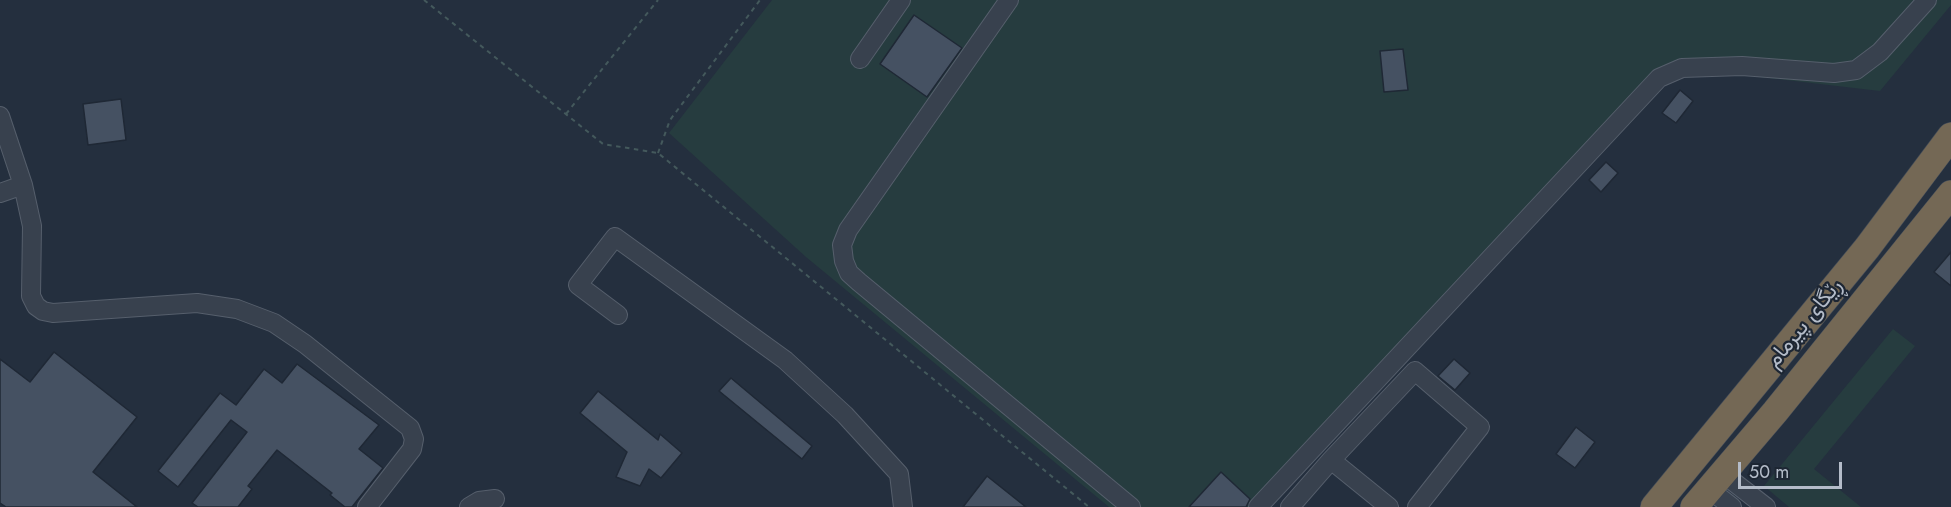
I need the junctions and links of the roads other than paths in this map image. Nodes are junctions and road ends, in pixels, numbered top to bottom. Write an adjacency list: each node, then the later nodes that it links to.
1 (901, 0): 4 (street)
2 (1009, 0): 19 (street)
3 (1927, 0): 20 (street)
4 (860, 59)
5 (1, 132): 7 (street)
6 (1951, 136): 11 (highway, ڕێگای پیرمام)
7 (23, 185): 8 (street); 16 (street)
8 (0, 193)
9 (1949, 198): 12 (highway, ڕێگای پیرمام)
10 (618, 315): 18 (street)
11 (1750, 392): 12 (highway); 26 (highway, ڕێگای پیرمام)
12 (1775, 412): 14 (highway, ڕێگای پیرمام)
13 (1332, 460): 21 (street); 22 (street); 25 (street)
14 (1709, 489): 27 (street); 28 (street)
15 (495, 499): 17 (street)
16 (367, 507)
17 (469, 507)
18 (903, 507)
19 (1131, 507)
20 (1258, 507)
21 (1290, 507)
22 (1389, 507)
23 (1402, 507): 24 (street)
24 (1408, 507)
25 (1417, 507)
26 (1654, 507)
27 (1732, 507)
28 (1766, 507)

